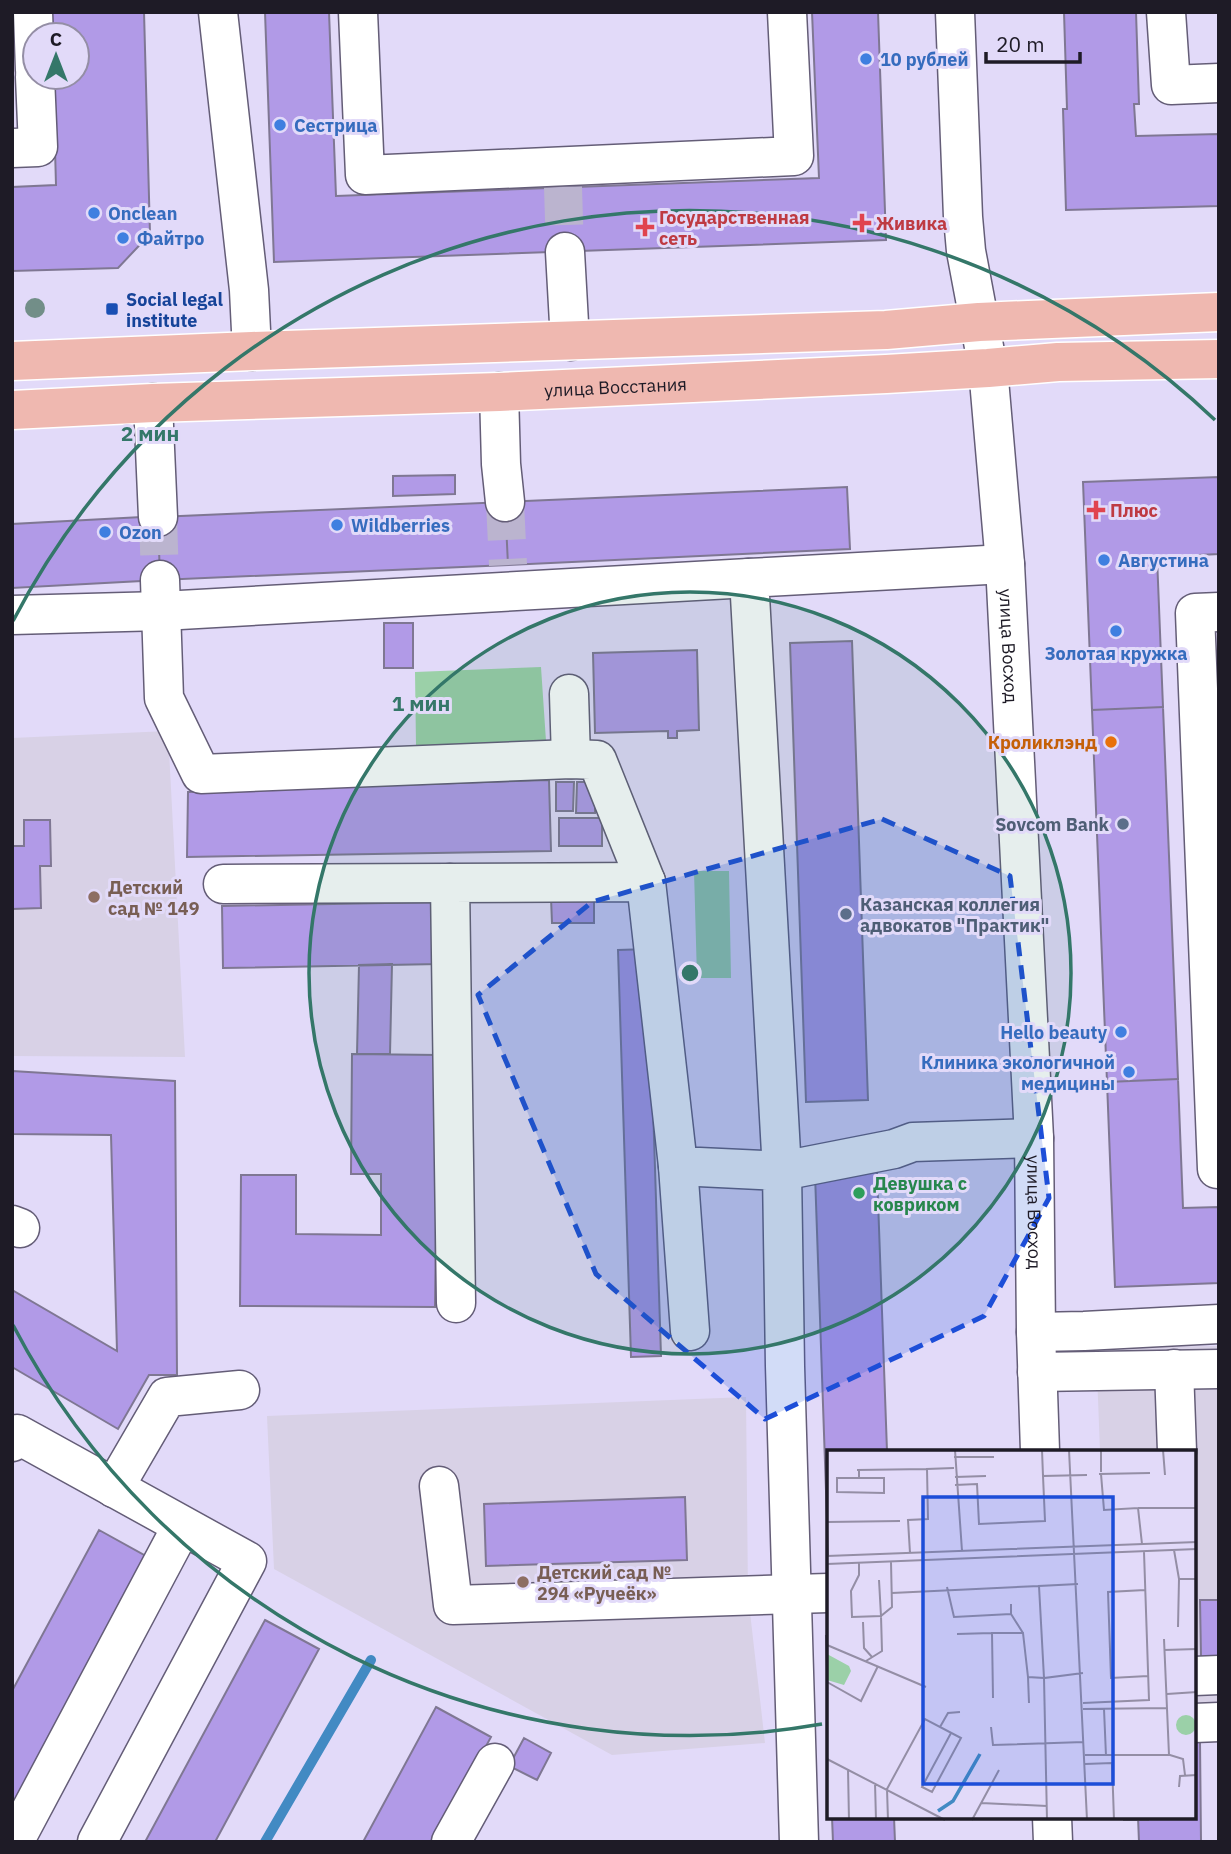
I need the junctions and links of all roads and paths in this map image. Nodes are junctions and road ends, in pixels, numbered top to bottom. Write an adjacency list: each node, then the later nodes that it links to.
1 (218, 12): 13 (street)
2 (358, 12): 3 (street)
3 (787, 12)
4 (955, 12): 11 (street, улица Восход)
5 (1166, 12): 6 (street)
6 (1219, 83)
7 (36, 91): 8 (street)
8 (12, 148)
9 (565, 252): 12 (street)
10 (1219, 312): 11 (main road)
11 (979, 322): 12 (main road); 16 (street, улица Восход)
12 (570, 341): 13 (main road)
13 (252, 351): 15 (main road)
14 (1219, 359): 16 (main road, улица Восстания)
15 (12, 362)
16 (988, 368): 17 (main road, улица Восстания); 22 (street, улица Восход)
17 (499, 392): 18 (main road, улица Восстания); 20 (street)
18 (153, 403): 19 (main road, улица Восстания); 21 (street)
19 (12, 410)
20 (505, 502)
21 (158, 517)
22 (1005, 564): 23 (street); 32 (street, улица Восход)
23 (749, 578): 24 (street); 35 (street)
24 (161, 596): 26 (street); 28 (street)
25 (1219, 612): 34 (street)
26 (12, 615)
27 (569, 694): 28 (street)
28 (571, 760): 29 (street)
29 (646, 881): 30 (street); 33 (street)
30 (450, 883): 31 (street); 36 (street)
31 (223, 884)
32 (1034, 1138): 35 (street); 39 (street, улица Восход)
33 (678, 1166): 35 (street); 38 (street)
34 (1219, 1169)
35 (782, 1171): 50 (street)
36 (456, 1303)
37 (1219, 1324): 39 (street)
38 (690, 1331)
39 (1036, 1332): 42 (street, улица Восход)
40 (1219, 1369): 41 (street)
41 (1174, 1370): 42 (street); 46 (street)
42 (1037, 1372): 45 (street, улица Восход)
43 (240, 1390): 48 (street)
44 (12, 1442): 48 (street)
45 (1040, 1450)
46 (1177, 1450)
47 (439, 1486): 50 (street)
48 (114, 1488): 49 (street)
49 (182, 1526): 57 (street); 58 (street)
50 (810, 1593): 60 (street)
51 (1219, 1675): 52 (street)
52 (1196, 1676)
53 (1219, 1722): 54 (street)
54 (1196, 1723)
55 (495, 1763): 59 (street)
56 (1052, 1819): 61 (street)
57 (15, 1842)
58 (97, 1842)
59 (451, 1842)
60 (799, 1842)
61 (1053, 1842)

